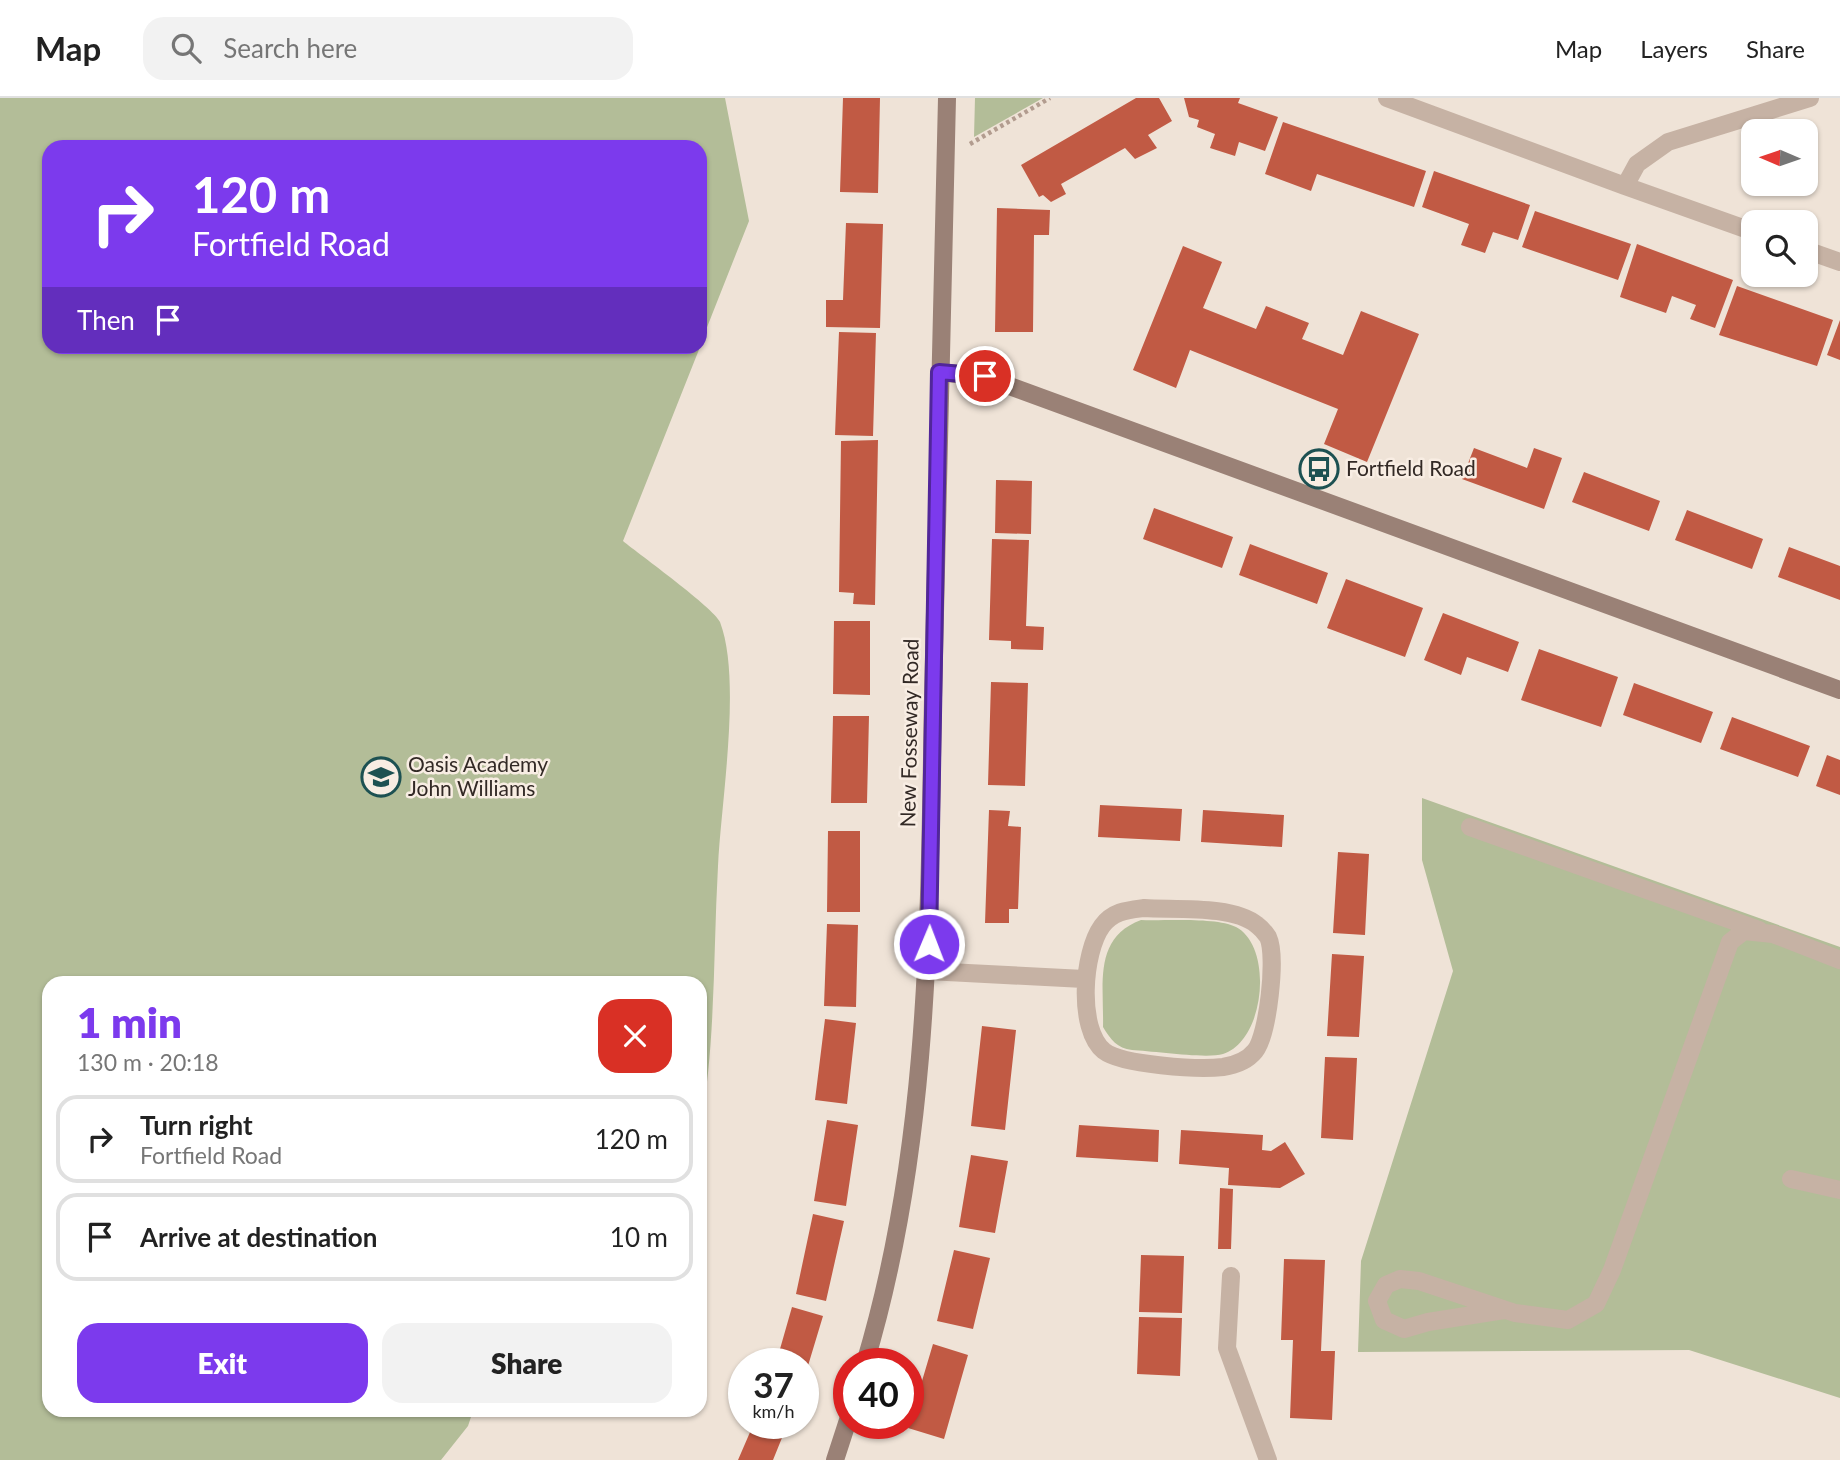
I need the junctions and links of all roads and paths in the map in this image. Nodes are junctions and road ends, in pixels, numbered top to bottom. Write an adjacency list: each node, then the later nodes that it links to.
1 (947, 98): 5 (street, New Fosseway Road)
2 (1050, 98): 5 (path)
3 (1387, 98): 6 (street)
4 (1810, 98): 6 (street)
5 (945, 158): 10 (street, New Fosseway Road)
6 (1625, 186): 7 (street)
7 (1741, 227)
8 (1818, 254): 9 (street)
9 (1840, 262)
10 (939, 372): 11 (street); 15 (street, New Fosseway Road)
11 (1840, 690)
12 (1470, 827): 13 (street)
13 (1773, 934): 14 (street); 20 (street)
14 (1840, 960)
15 (928, 971): 16 (street); 21 (street, New Fosseway Road)
16 (1084, 979): 16 (street)
17 (1791, 1179): 18 (street)
18 (1840, 1190)
19 (1231, 1276): 24 (street)
20 (1504, 1310): 20 (street)
21 (869, 1348)
22 (842, 1439): 23 (street)
23 (835, 1460)
24 (1268, 1460)

